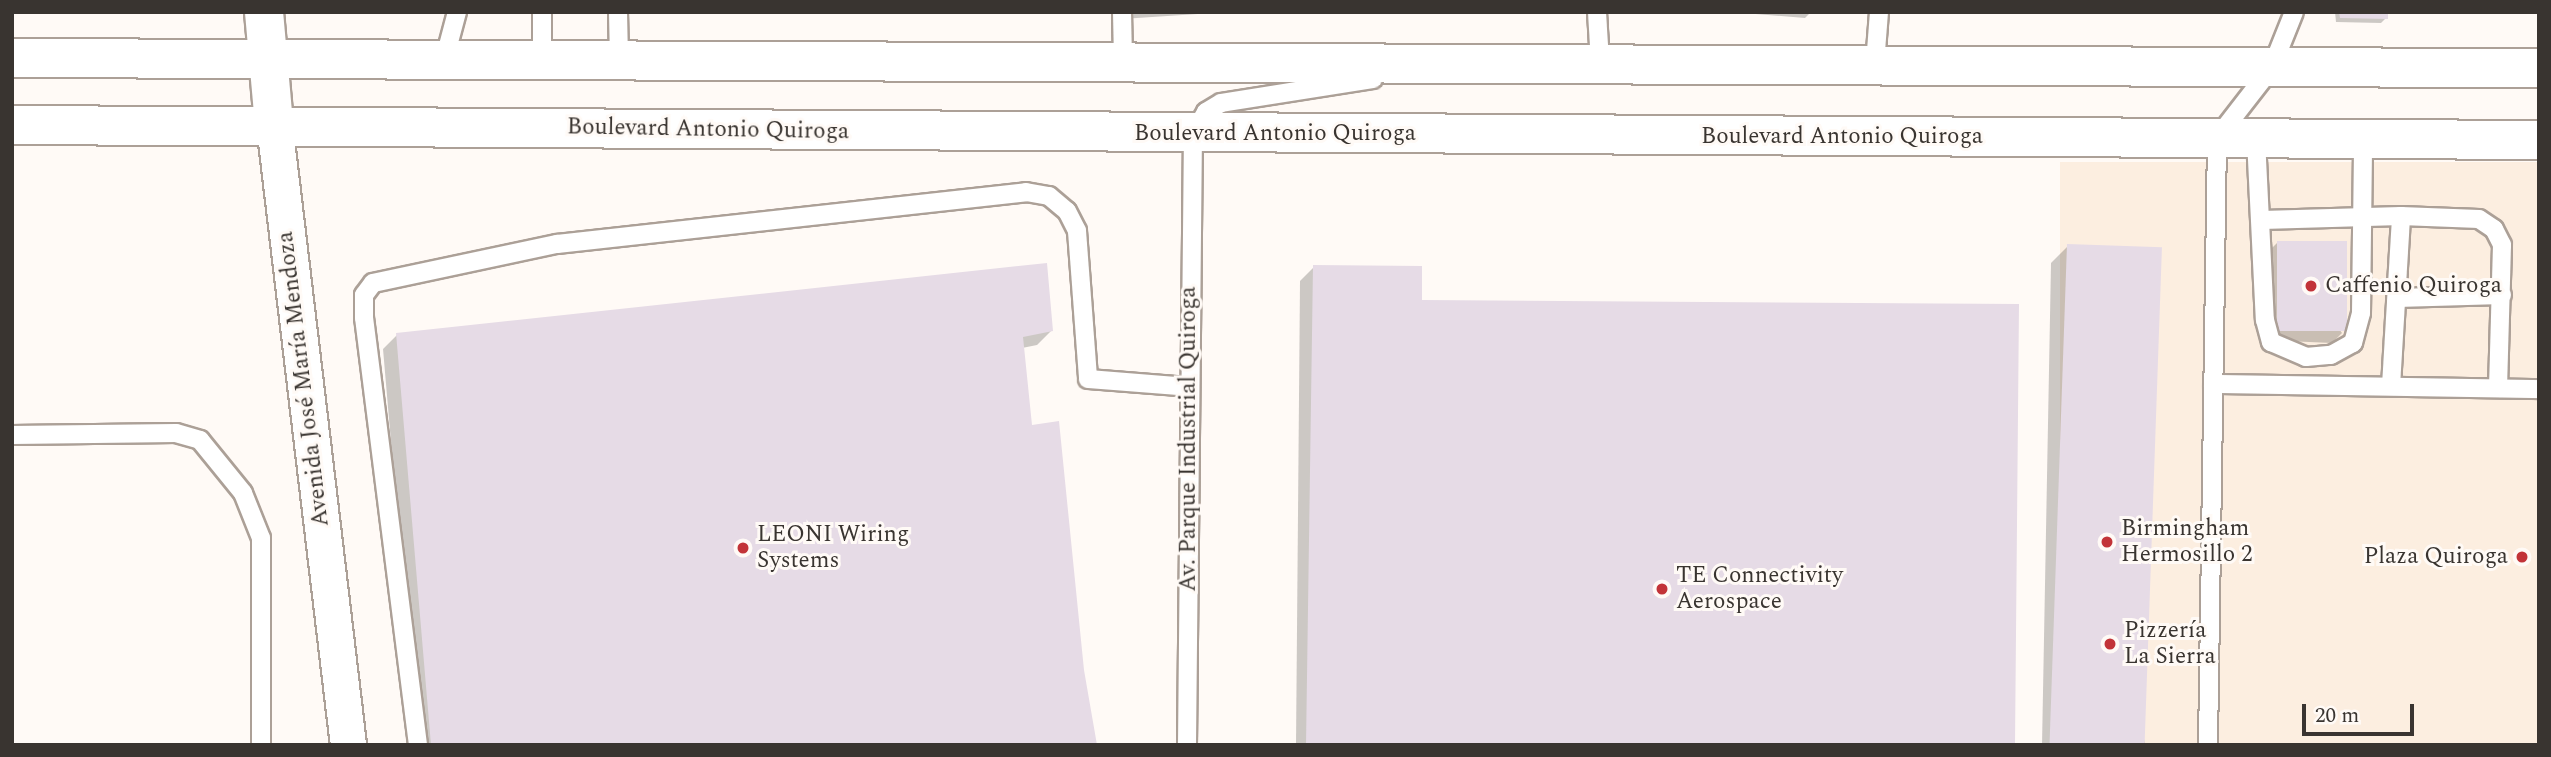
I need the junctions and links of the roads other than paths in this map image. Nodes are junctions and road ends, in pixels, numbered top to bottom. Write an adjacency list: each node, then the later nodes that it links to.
1 (264, 12): 11 (main road, Avenida José María Mendoza)
2 (457, 12): 9 (lane)
3 (542, 12): 12 (lane)
4 (618, 12): 13 (lane)
5 (1122, 12): 14 (lane)
6 (1597, 12): 16 (lane)
7 (1879, 12): 17 (lane)
8 (2294, 12): 18 (lane)
9 (445, 57): 11 (main road); 12 (main road)
10 (12, 58): 11 (main road)
11 (268, 58): 20 (main road, Avenida José María Mendoza)
12 (542, 58): 13 (main road)
13 (619, 58): 14 (main road)
14 (1123, 61): 15 (main road)
15 (1415, 61): 16 (main road); 22 (lane)
16 (1600, 63): 17 (main road)
17 (1875, 64): 18 (main road)
18 (2272, 66): 19 (main road); 23 (lane)
19 (2539, 68)
20 (274, 124): 21 (main road, Boulevard Antonio Quiroga); 22 (main road, Boulevard Antonio Quiroga); 39 (street, Avenida José María Mendoza)
21 (12, 125)
22 (1193, 134): 23 (main road, Boulevard Antonio Quiroga); 34 (lane, Av. Parque Industrial Quiroga)
23 (2217, 138): 24 (main road, Boulevard Antonio Quiroga); 32 (lane)
24 (2256, 139): 25 (main road, Boulevard Antonio Quiroga); 29 (lane)
25 (2363, 139): 26 (main road, Boulevard Antonio Quiroga); 28 (lane)
26 (2539, 140)
27 (2401, 216): 28 (lane); 30 (lane); 31 (lane)
28 (2362, 218): 29 (lane); 29 (lane)
29 (2262, 220)
30 (2502, 295): 31 (lane); 35 (lane)
31 (2397, 298): 33 (lane)
32 (2213, 384): 33 (lane); 42 (lane)
33 (2391, 386): 35 (lane)
34 (1189, 387): 40 (lane); 41 (lane, Av. Parque Industrial Quiroga)
35 (2498, 388): 36 (lane)
36 (2539, 389)
37 (12, 435): 38 (lane)
38 (261, 745)
39 (348, 745)
40 (418, 745)
41 (1187, 745)
42 (2208, 745)

